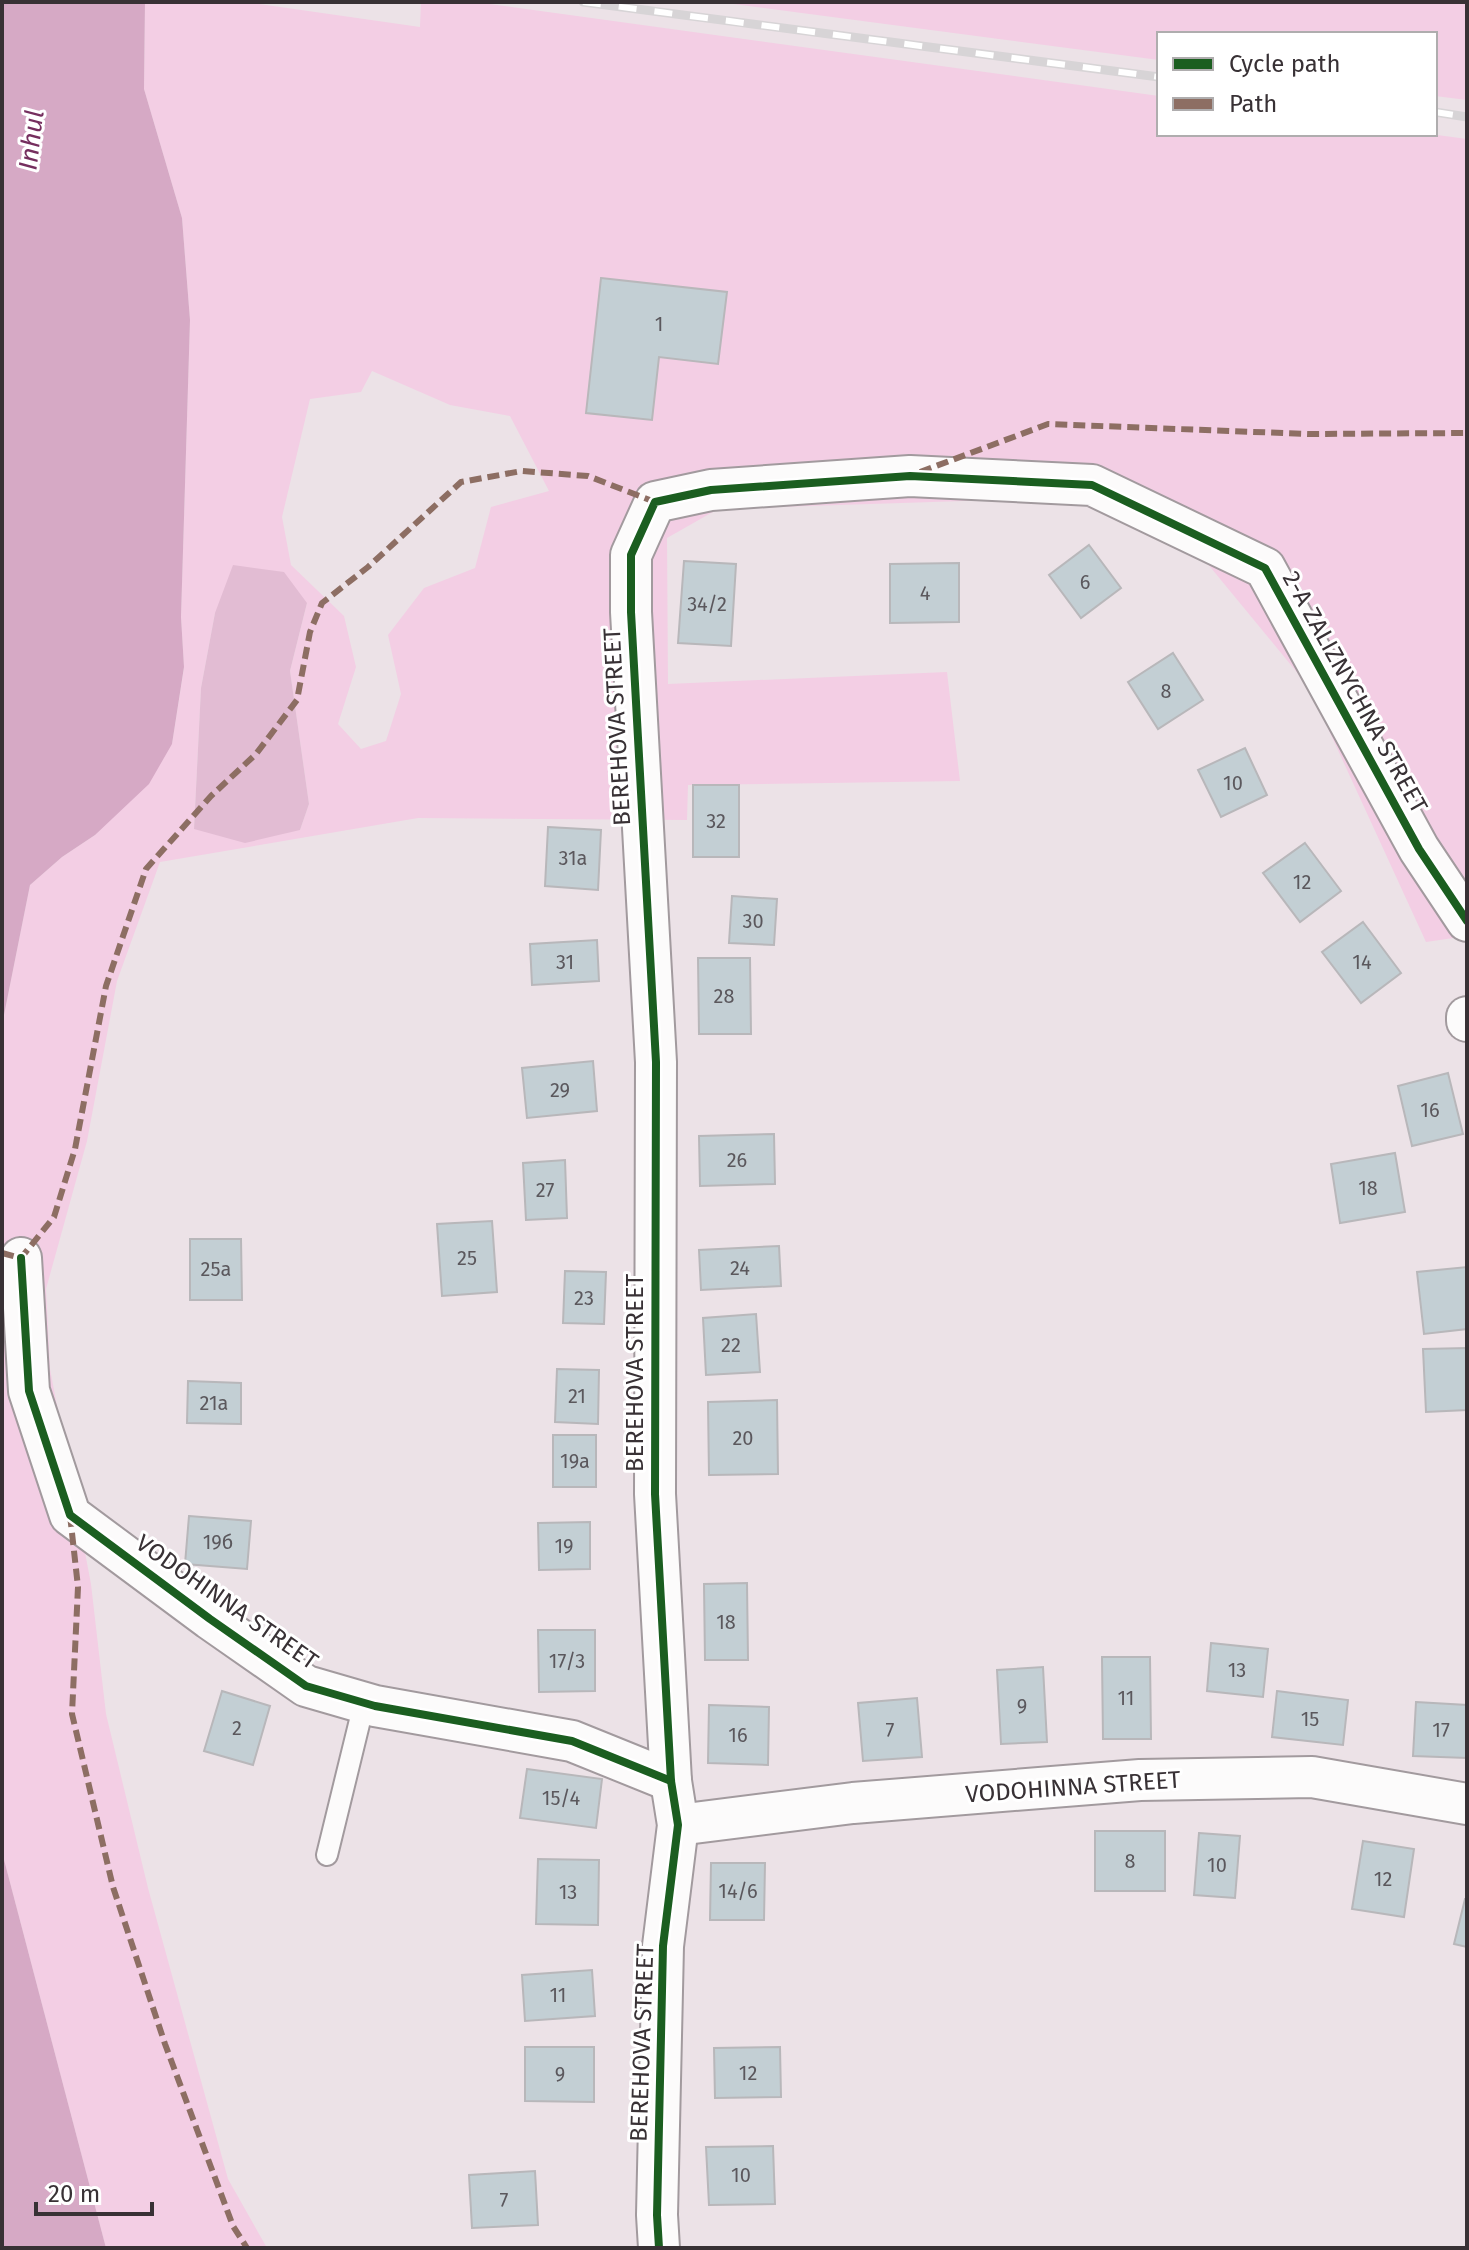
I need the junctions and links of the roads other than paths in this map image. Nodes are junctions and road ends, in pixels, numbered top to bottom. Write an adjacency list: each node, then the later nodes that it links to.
1 (655, 502): 2 (street, 2-A ZALIZNYCHNA STREET); 5 (street, BEREHOVA STREET)
2 (1467, 921)
3 (21, 1258): 4 (street, VODOHINNA STREET)
4 (375, 1706): 5 (street, VODOHINNA STREET); 8 (lane)
5 (671, 1781): 7 (street, BEREHOVA STREET)
6 (1467, 1804): 7 (street, VODOHINNA STREET)
7 (678, 1825): 9 (street, BEREHOVA STREET)
8 (327, 1855)
9 (659, 2248)

